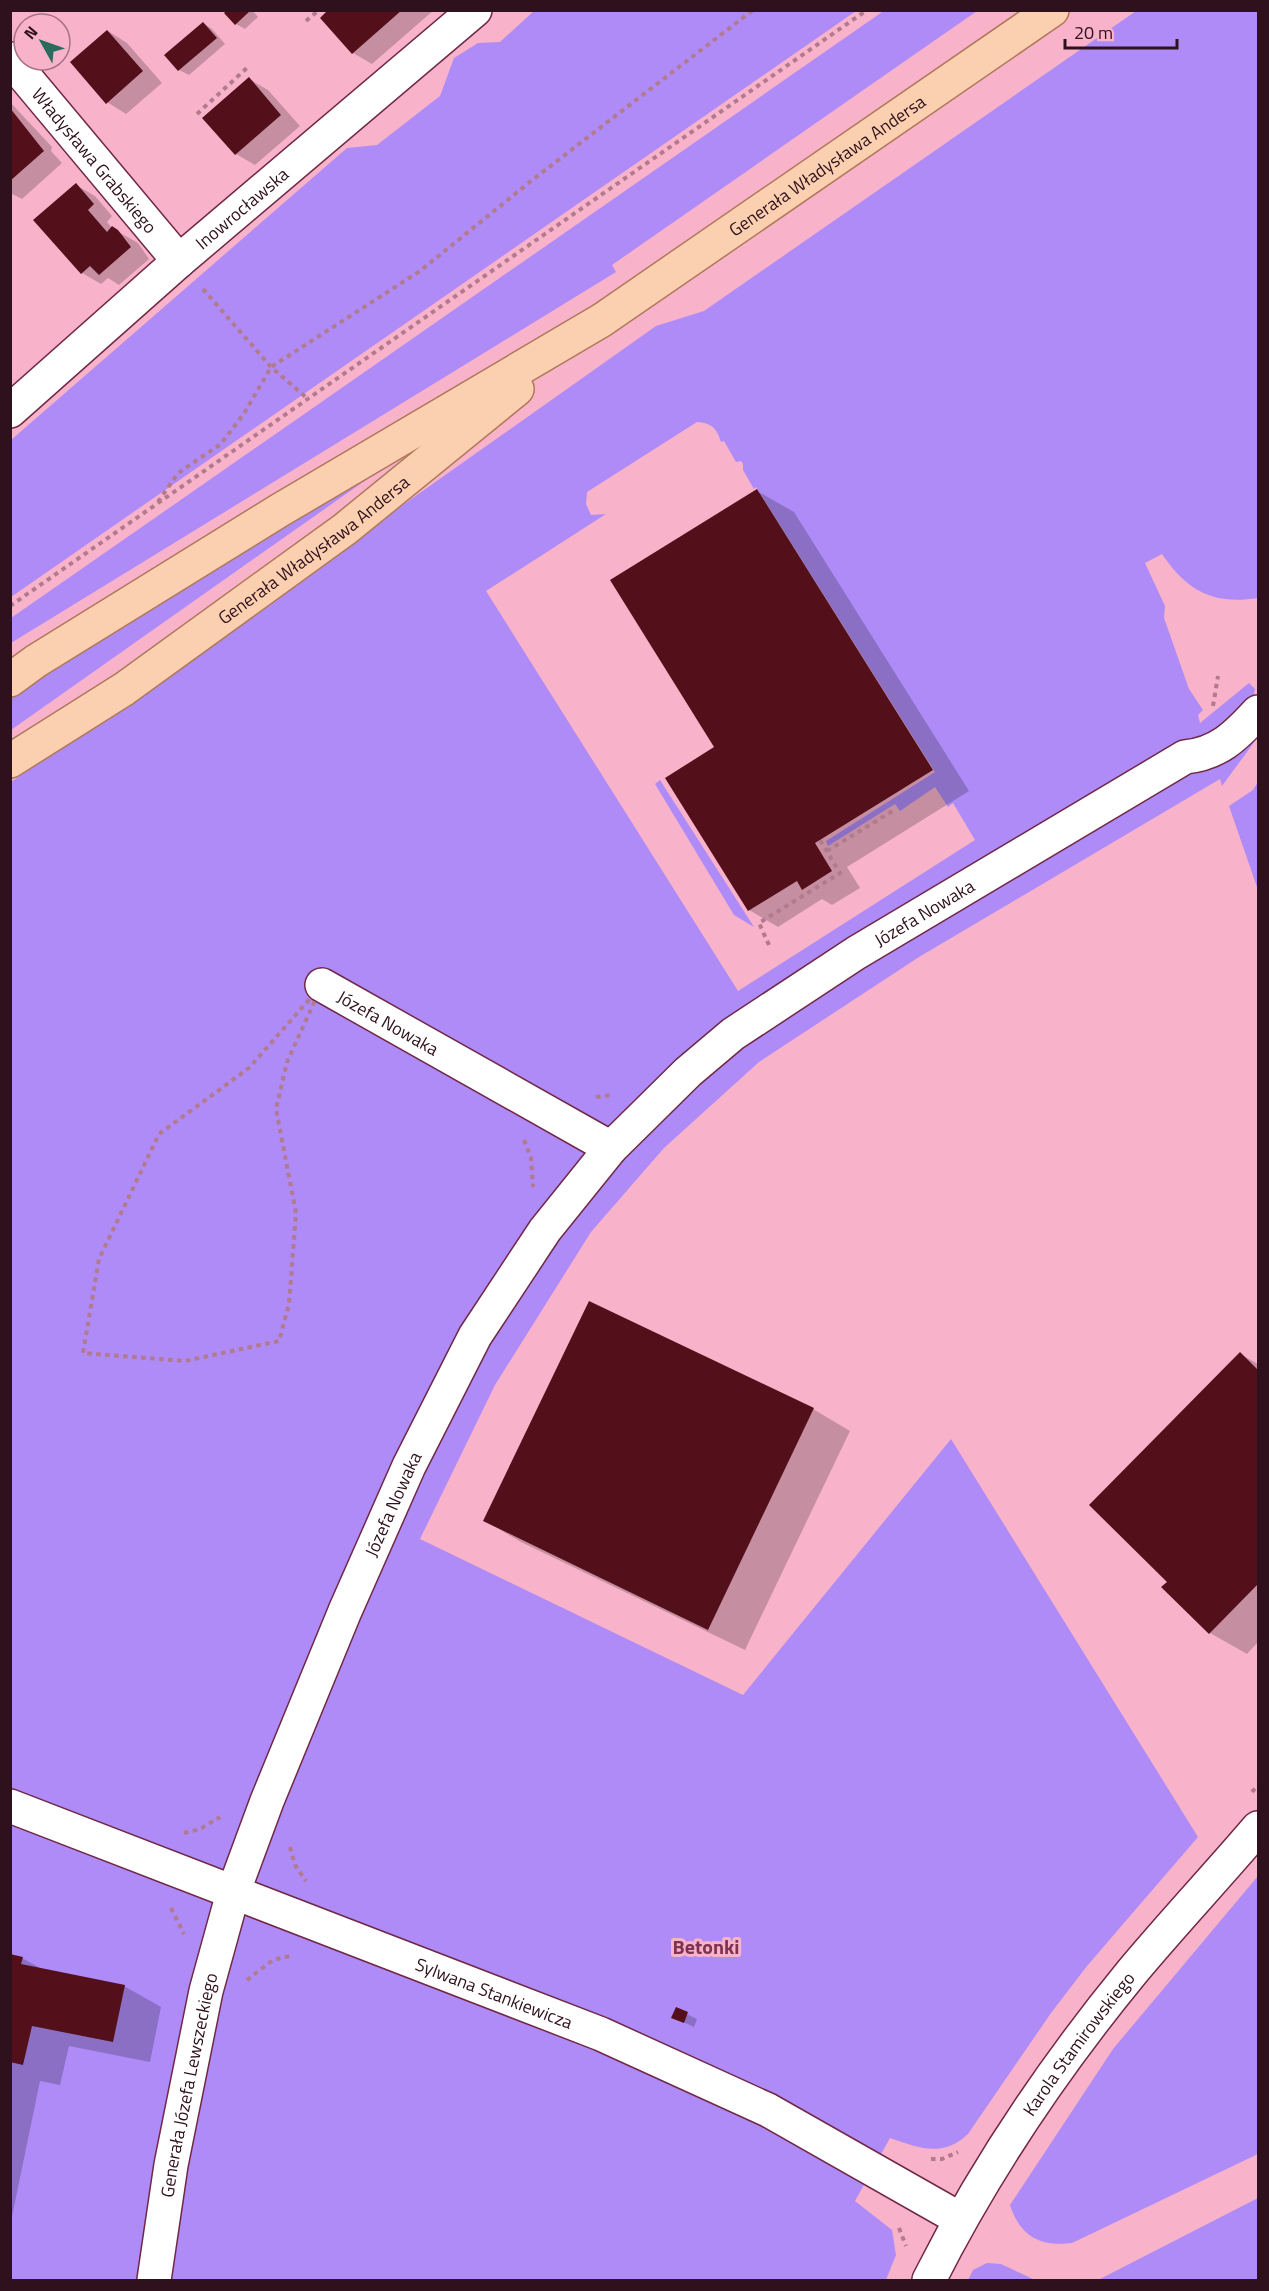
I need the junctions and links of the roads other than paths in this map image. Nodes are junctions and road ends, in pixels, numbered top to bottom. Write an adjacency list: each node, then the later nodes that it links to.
1 (475, 10): 4 (street, Inowrocławska)
2 (1052, 10): 5 (main road, Generała Władysława Andersa)
3 (10, 59): 4 (street, Władysława Grabskiego)
4 (179, 261): 6 (street, Inowrocławska)
5 (602, 320): 7 (main road, Generała Władysława Andersa); 9 (main road, Generała Władysława Andersa)
6 (10, 411)
7 (10, 680)
8 (1258, 712): 11 (street, Józefa Nowaka)
9 (10, 761)
10 (322, 985): 11 (street, Józefa Nowaka)
11 (611, 1148): 14 (street, Józefa Nowaka)
12 (10, 1806): 14 (street, Sylwana Stankiewicza)
13 (1258, 1828): 15 (street, Karola Stamirowskiego)
14 (233, 1893): 15 (street, Sylwana Stankiewicza); 16 (street, Generała Józefa Lewszeckiego)
15 (960, 2219): 17 (street, Karola Stamirowskiego)
16 (154, 2280)
17 (929, 2280)

